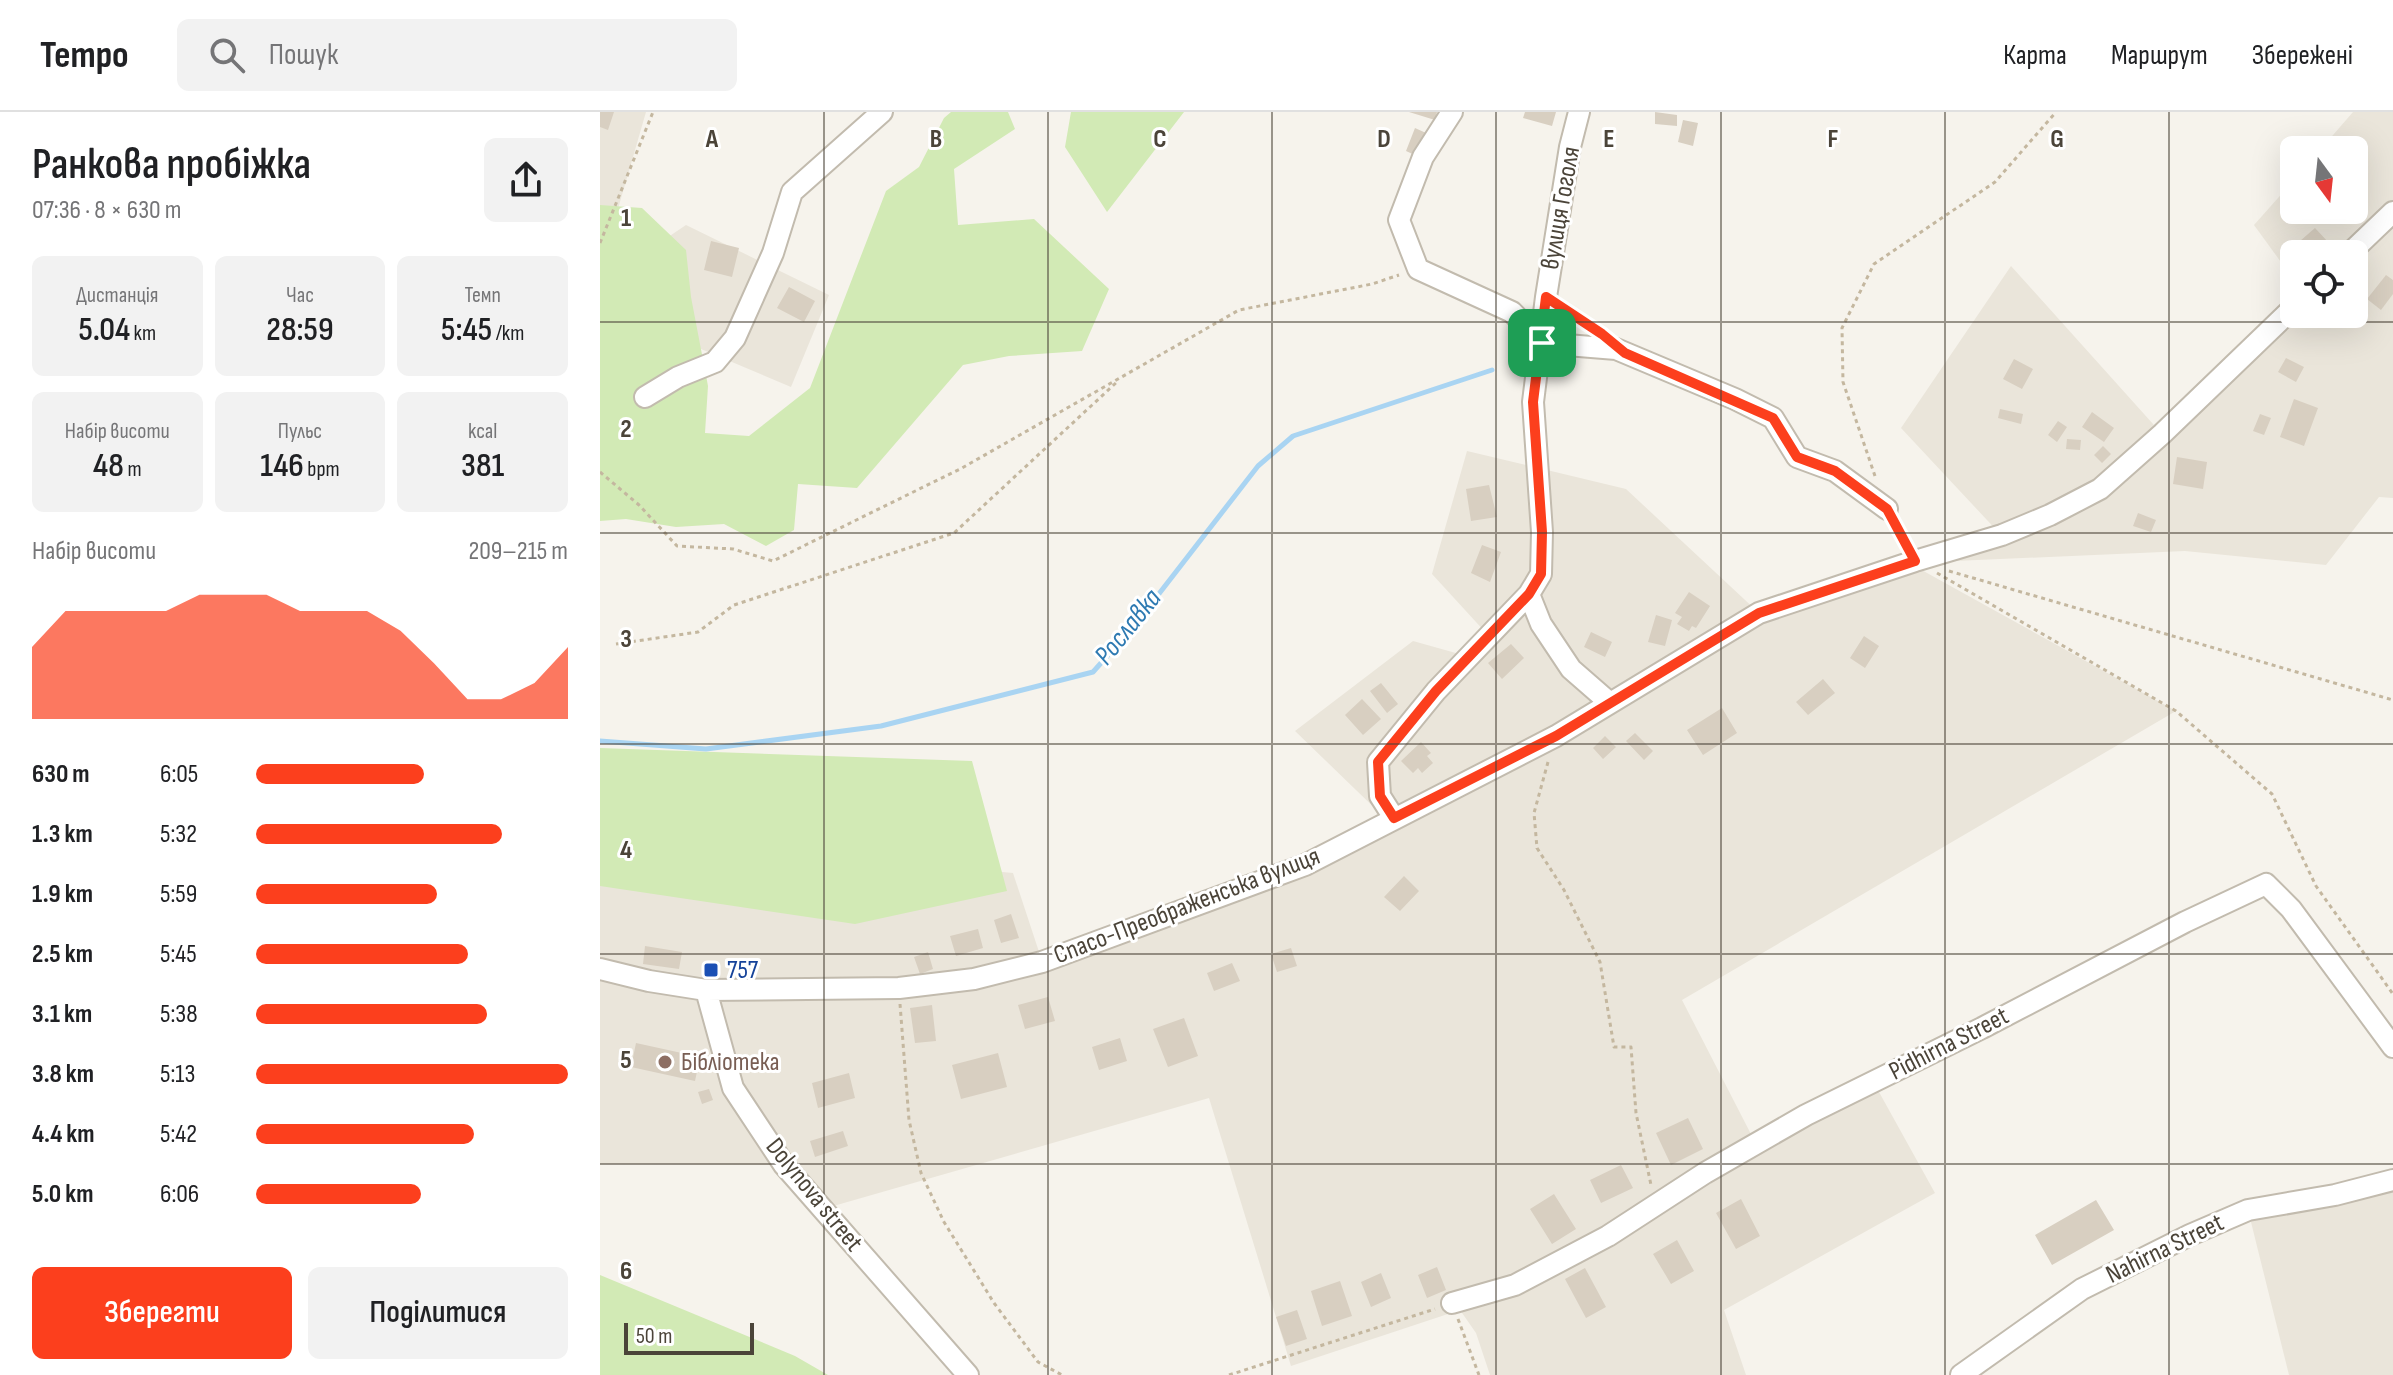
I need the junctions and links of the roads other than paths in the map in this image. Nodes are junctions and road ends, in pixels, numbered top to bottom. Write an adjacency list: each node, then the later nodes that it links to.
1 (882, 112): 8 (street)
2 (1452, 112): 7 (street)
3 (1579, 112): 7 (street, вулиця Гоголя)
4 (2393, 212): 5 (street)
5 (2364, 240)
6 (2280, 320): 11 (street, Спасо-Преображенська вулиця)
7 (1542, 343): 9 (street); 10 (street, вулиця Гоголя)
8 (645, 397)
9 (1887, 509)
10 (1529, 594): 11 (street); 12 (street)
11 (1610, 703): 12 (street, Спасо-Преображенська вулиця)
12 (1394, 818): 14 (street, Спасо-Преображенська вулиця)
13 (600, 969): 14 (street, Спасо-Преображенська вулиця)
14 (706, 990): 18 (street, Dolynova street)
15 (2393, 1047): 17 (street, Pidhirna Street)
16 (2393, 1180): 19 (street, Nahirna Street)
17 (1452, 1303)
18 (968, 1375)
19 (1961, 1375)

